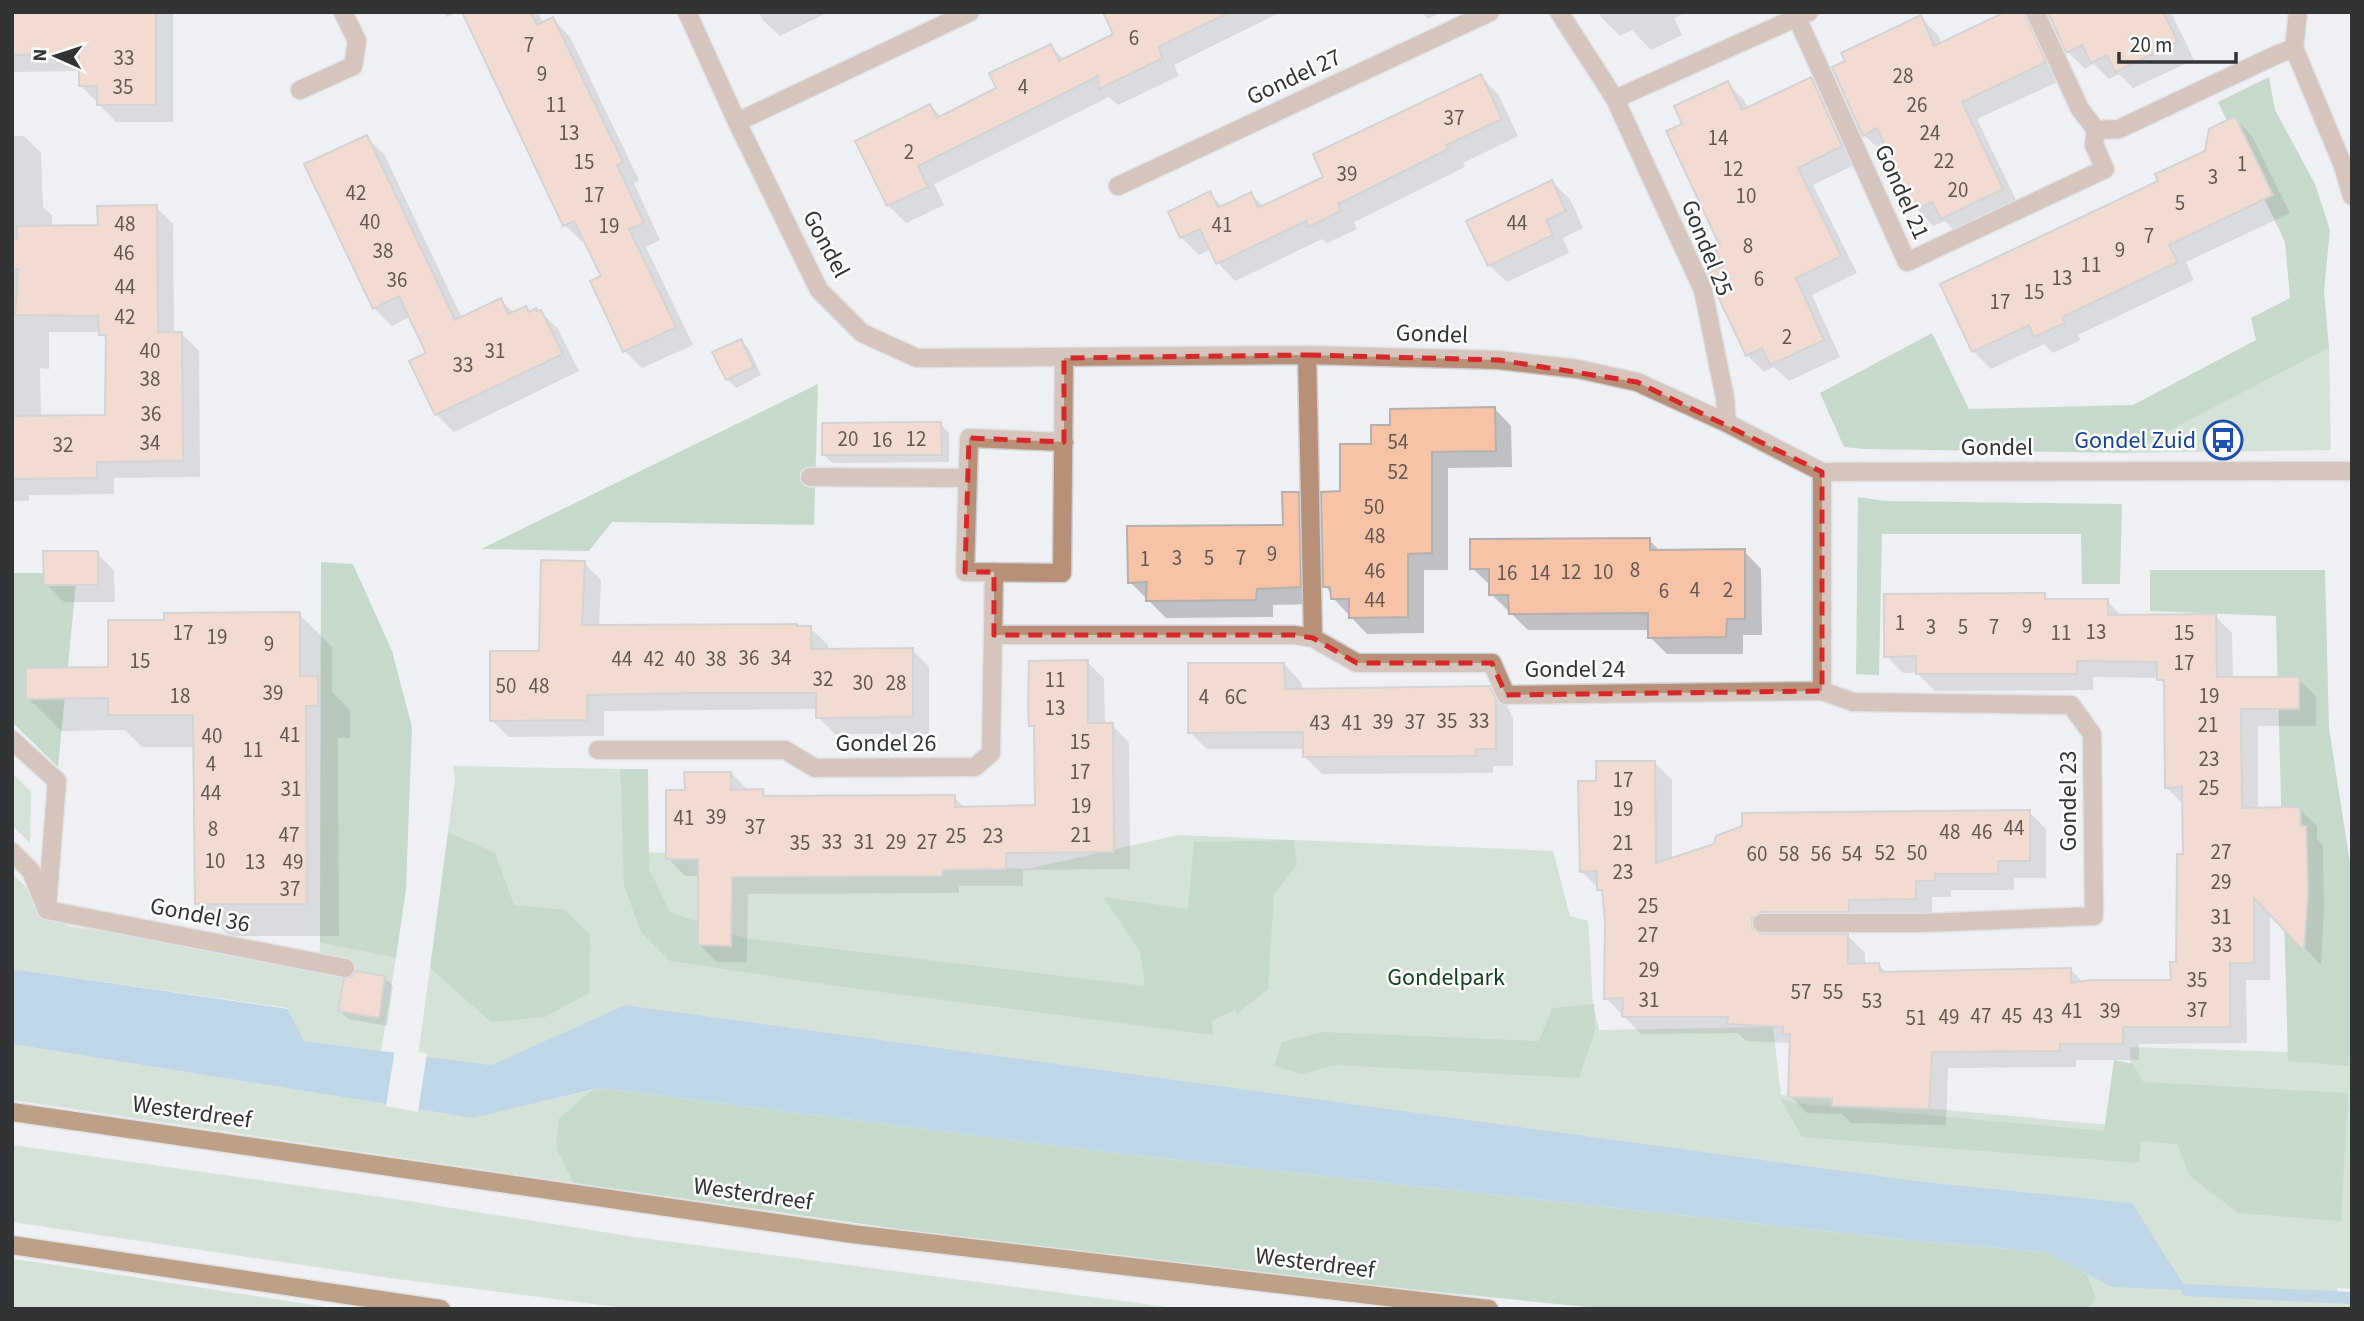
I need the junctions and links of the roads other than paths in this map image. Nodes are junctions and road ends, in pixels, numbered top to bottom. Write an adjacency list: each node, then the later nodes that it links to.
1 (343, 12): 10 (street)
2 (687, 12): 12 (street, Gondel)
3 (970, 12): 12 (street)
4 (1490, 12): 14 (street, Gondel 27)
5 (1559, 12): 11 (street)
6 (2035, 12): 13 (street, Gondel 21)
7 (2298, 12): 9 (street)
8 (1803, 15): 11 (street, Gondel 21); 13 (street, Gondel 21)
9 (2294, 48): 13 (street); 15 (street)
10 (300, 90)
11 (1615, 99): 18 (street, Gondel 25)
12 (737, 122): 17 (street, Gondel)
13 (2096, 130)
14 (1118, 186)
15 (2352, 196)
16 (1307, 355): 17 (street, Gondel); 18 (street, Gondel); 26 (street)
17 (1064, 358): 19 (street)
18 (1727, 423): 21 (street, Gondel)
19 (1064, 442): 23 (street); 24 (street)
20 (2352, 471): 21 (street, Gondel)
21 (1822, 472): 27 (street)
22 (810, 477): 23 (street)
23 (968, 478): 24 (street)
24 (994, 572): 25 (street, Gondel 26)
25 (994, 635): 26 (street, Gondel 24); 29 (street, Gondel 26)
26 (1312, 638): 27 (street, Gondel 24)
27 (1822, 691): 32 (street, Gondel 23)
28 (12, 740): 31 (street)
29 (598, 750)
30 (12, 852): 31 (street)
31 (47, 910): 33 (street, Gondel 36)
32 (1762, 923)
33 (345, 968)
34 (12, 1112): 37 (main road, Westerdreef)
35 (12, 1245): 36 (main road)
36 (440, 1309)
37 (1489, 1309)

